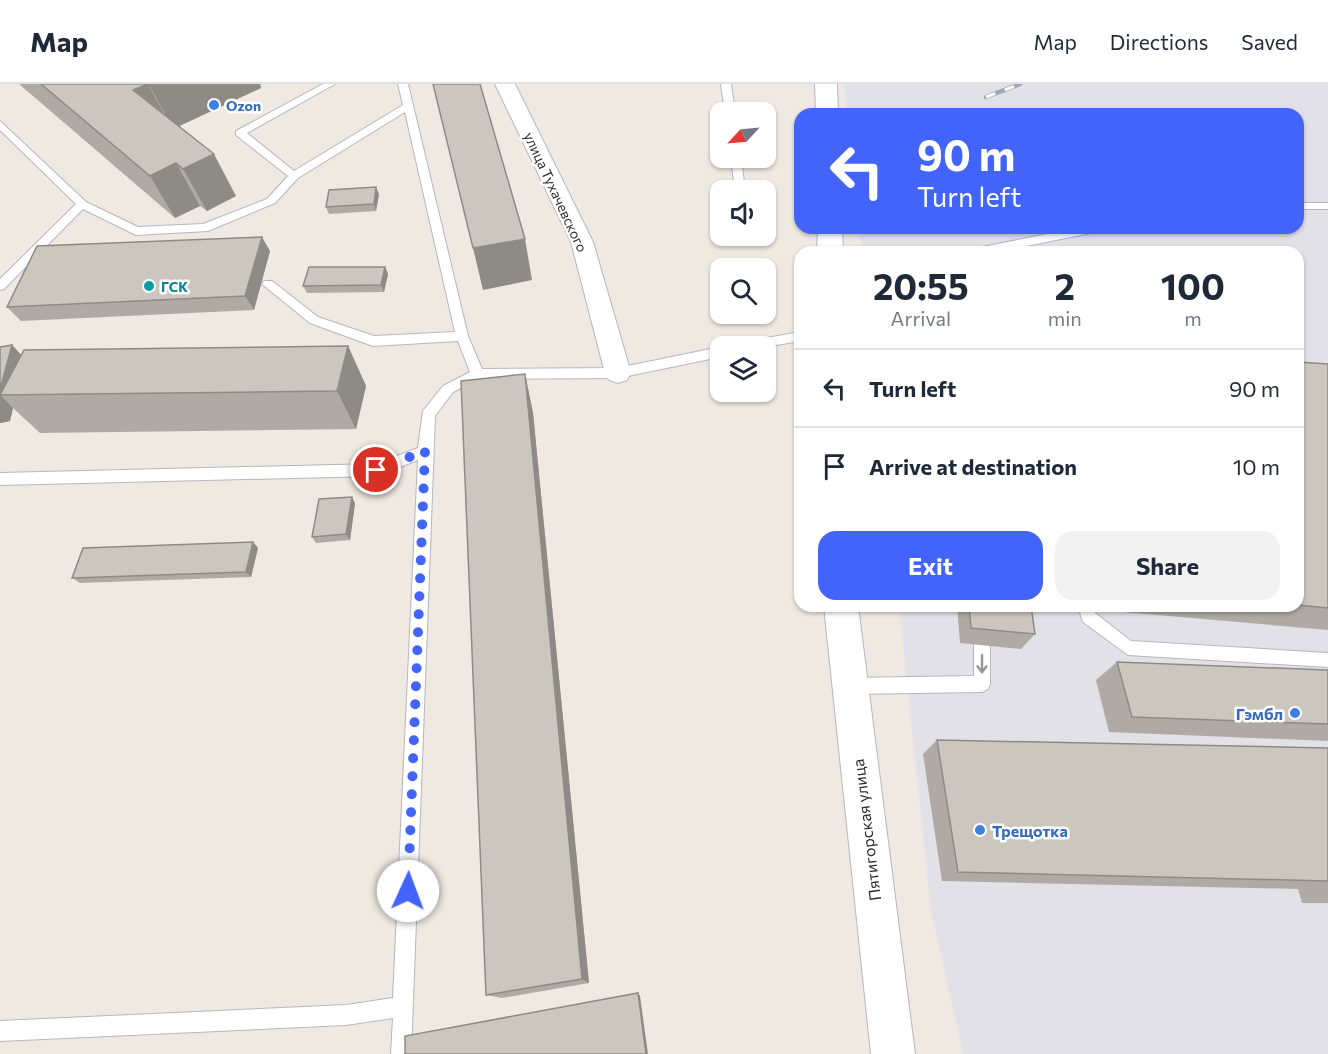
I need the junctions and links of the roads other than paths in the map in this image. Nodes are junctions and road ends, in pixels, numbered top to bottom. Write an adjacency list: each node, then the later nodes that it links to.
1 (330, 84): 10 (lane)
2 (405, 84): 7 (lane)
3 (505, 84): 22 (street, улица Тухачевского)
4 (726, 84): 6 (lane)
5 (826, 84): 8 (main road)
6 (729, 102)
7 (408, 106): 10 (lane); 18 (lane)
8 (827, 108)
9 (0, 124): 11 (lane)
10 (294, 176): 11 (lane)
11 (82, 204): 17 (lane)
12 (1304, 206): 13 (lane)
13 (1328, 206)
14 (1074, 234): 15 (lane)
15 (1028, 246)
16 (268, 284): 18 (lane)
17 (0, 286)
18 (462, 336): 23 (lane)
19 (794, 337): 20 (lane)
20 (776, 341)
21 (710, 354): 22 (lane)
22 (618, 373): 23 (lane)
23 (477, 374): 24 (lane)
24 (425, 451): 25 (lane); 31 (lane)
25 (0, 479)
26 (842, 612): 30 (main road, Пятигорская улица)
27 (982, 612): 30 (lane, one-way to 30)
28 (1087, 612): 29 (lane)
29 (1328, 660)
30 (849, 686): 34 (main road, Пятигорская улица)
31 (404, 1007): 32 (lane); 33 (lane)
32 (0, 1031)
33 (401, 1054)
34 (893, 1054)

